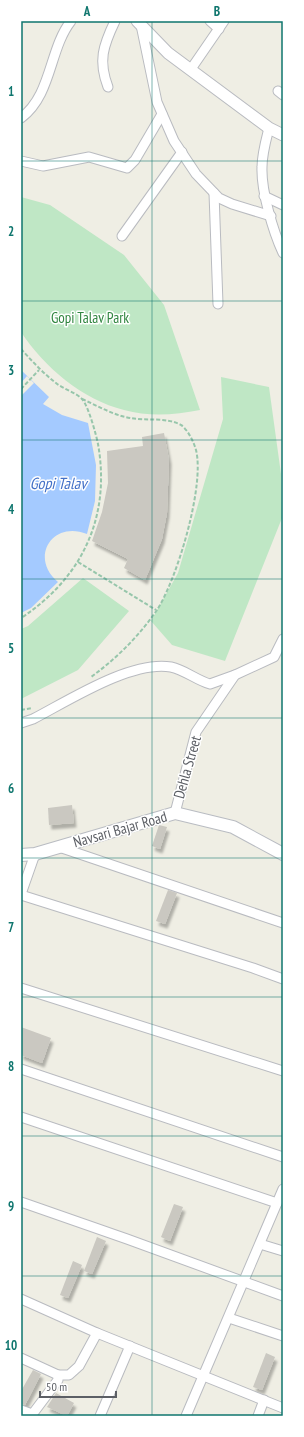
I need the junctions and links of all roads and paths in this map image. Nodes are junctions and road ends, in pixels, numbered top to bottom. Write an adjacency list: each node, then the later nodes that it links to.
1 (71, 21): 9 (street)
2 (115, 21): 7 (street)
3 (210, 21): 5 (street)
4 (139, 23): 6 (street); 8 (street)
5 (222, 25): 6 (street)
6 (191, 69): 10 (street)
7 (108, 87)
8 (162, 114): 12 (street); 13 (street)
9 (21, 118)
10 (269, 128): 11 (street); 15 (street)
11 (283, 135)
12 (182, 152): 14 (street); 18 (street)
13 (21, 161)
14 (214, 193): 17 (street); 20 (street)
15 (264, 196): 16 (street); 17 (street)
16 (283, 205)
17 (271, 216): 19 (street)
18 (122, 236)
19 (283, 253)
20 (218, 304)
21 (21, 349): 22 (path)
22 (40, 370): 23 (path); 24 (path)
23 (21, 390)
24 (82, 399): 25 (path); 26 (path)
25 (78, 562): 26 (path); 27 (path)
26 (156, 610): 30 (path)
27 (21, 618)
28 (283, 639): 29 (street, Dehla Street)
29 (235, 676): 33 (street); 34 (street, Dehla Street)
30 (85, 681)
31 (37, 706): 32 (path)
32 (21, 710)
33 (21, 723)
34 (175, 813): 35 (main road, Navsari Bajar Road); 37 (main road, Navsari Bajar Road)
35 (59, 847): 36 (main road, Navsari Bajar Road); 40 (street)
36 (35, 854): 38 (main road, Navsari Bajar Road); 39 (street)
37 (283, 854)
38 (21, 856)
39 (21, 894): 41 (street)
40 (283, 923)
41 (283, 979)
42 (21, 988): 44 (street)
43 (21, 1069): 46 (street)
44 (283, 1071)
45 (21, 1117): 49 (street)
46 (283, 1157)
47 (283, 1189): 49 (street)
48 (21, 1202): 52 (street)
49 (277, 1203): 50 (street)
50 (260, 1244): 51 (street); 52 (street)
51 (283, 1252)
52 (244, 1282): 53 (street); 55 (street)
53 (283, 1296)
54 (21, 1299): 56 (street)
55 (229, 1318): 57 (street); 61 (street)
56 (97, 1333): 58 (street); 60 (street)
57 (283, 1336)
58 (130, 1346): 61 (street); 66 (street)
59 (21, 1358): 60 (street)
60 (58, 1375): 65 (street)
61 (204, 1376): 62 (street); 67 (street)
62 (264, 1400): 63 (street); 68 (street)
63 (283, 1408)
64 (21, 1410): 65 (street)
65 (31, 1415)
66 (100, 1416)
67 (186, 1416)
68 (258, 1416)

